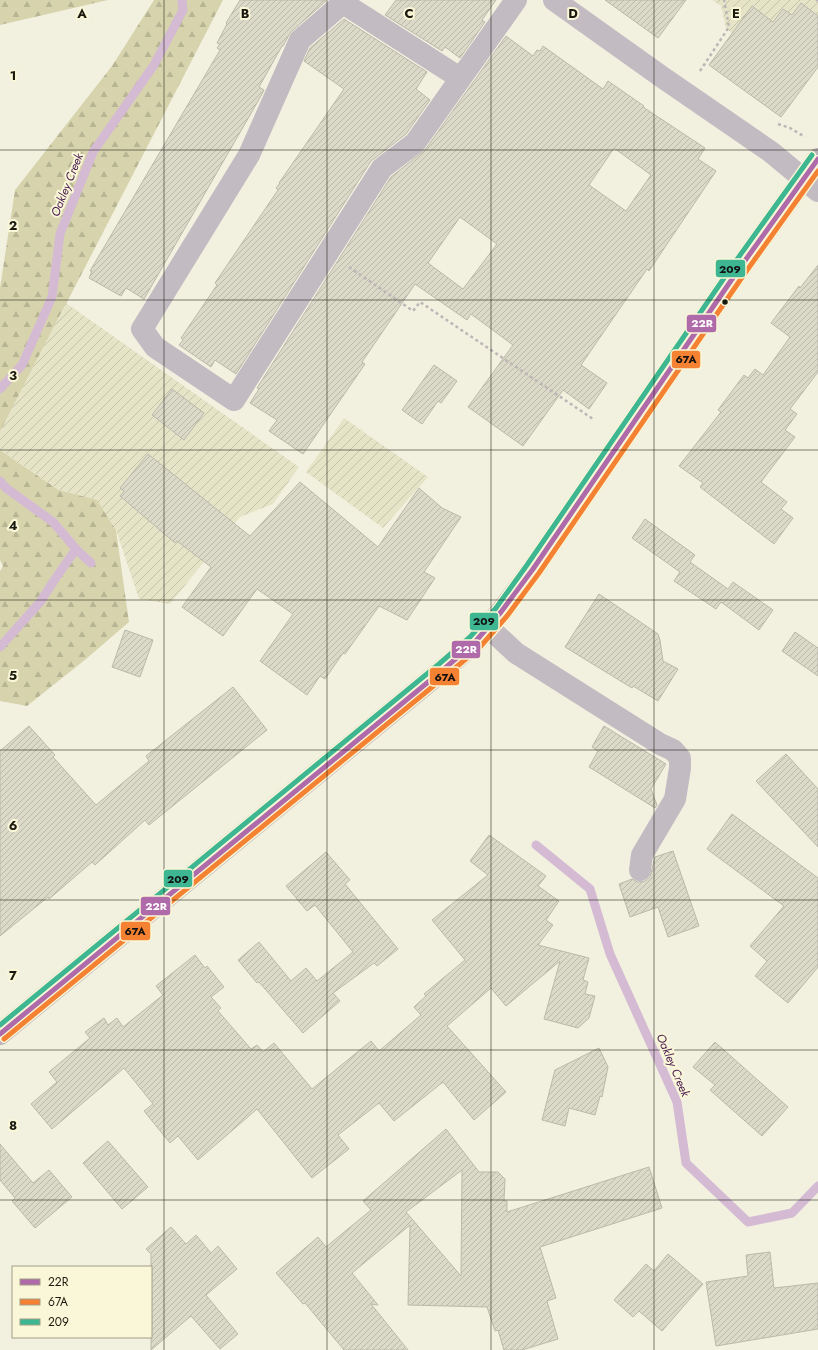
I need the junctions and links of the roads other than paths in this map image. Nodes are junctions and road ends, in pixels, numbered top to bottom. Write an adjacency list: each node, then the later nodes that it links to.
1 (516, 0): 3 (street)
2 (554, 0): 5 (street)
3 (460, 78): 3 (street)
4 (818, 160): 5 (main road)
5 (811, 185): 6 (main road)
6 (488, 627): 7 (street); 8 (main road)
7 (640, 870)
8 (0, 1034)

